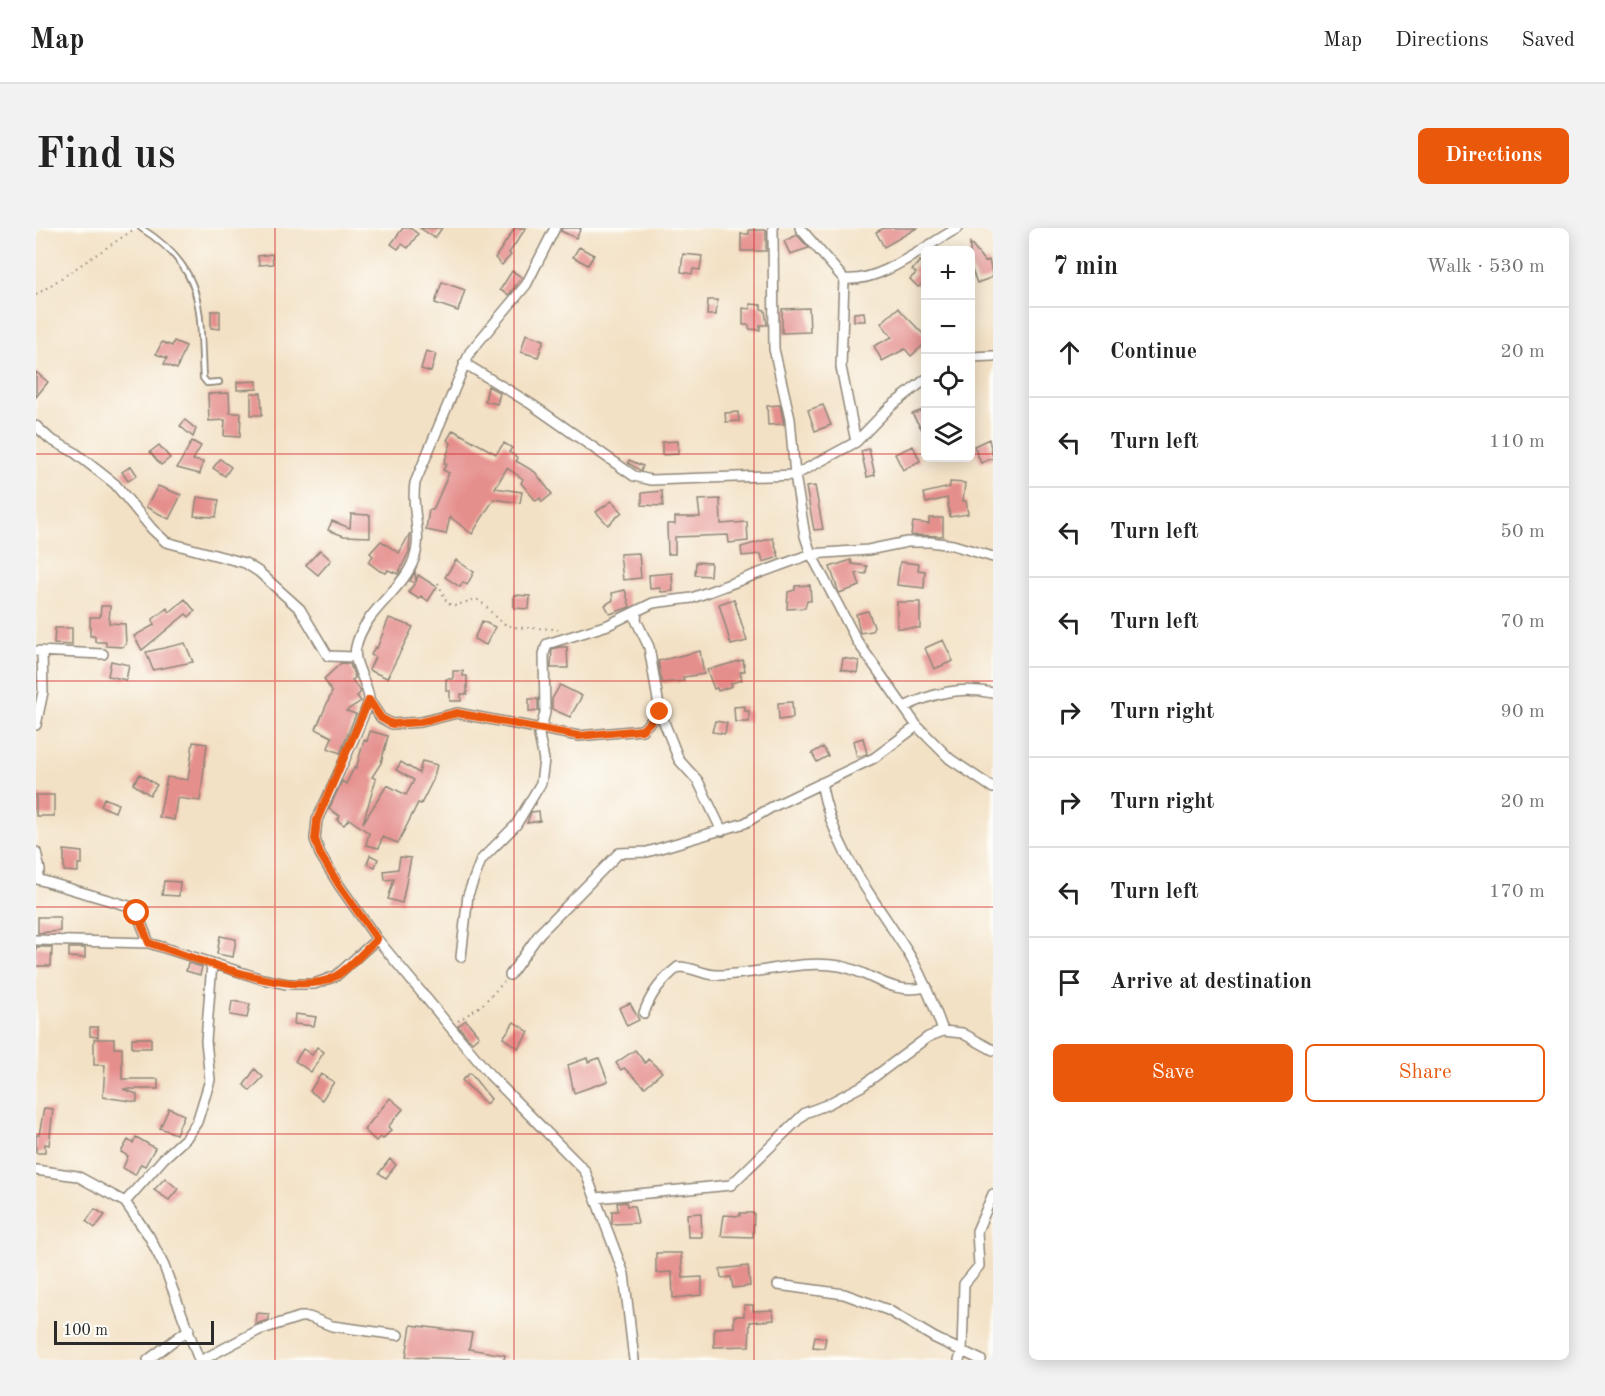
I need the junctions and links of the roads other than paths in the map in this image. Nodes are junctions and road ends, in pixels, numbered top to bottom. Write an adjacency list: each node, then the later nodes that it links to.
1 (141, 228): 10 (lane)
2 (555, 228): 9 (street)
3 (773, 228): 14 (street)
4 (800, 228): 6 (street)
5 (958, 228): 6 (street)
6 (844, 279): 13 (street)
7 (993, 356): 8 (street)
8 (975, 357)
9 (464, 363): 14 (street); 20 (street)
10 (219, 382)
11 (921, 383): 13 (street)
12 (36, 426): 20 (street)
13 (856, 442): 14 (street)
14 (795, 475): 15 (street)
15 (811, 554): 16 (street); 17 (street); 23 (street)
16 (993, 557)
17 (637, 611): 24 (street); 27 (street)
18 (39, 651): 19 (street); 25 (street)
19 (103, 654)
20 (354, 657): 22 (street)
21 (993, 693): 23 (street)
22 (369, 700): 27 (street); 33 (street)
23 (904, 707): 26 (street)
24 (660, 712): 27 (street); 30 (street)
25 (36, 725)
26 (917, 726): 28 (street); 29 (street)
27 (543, 730): 36 (street)
28 (821, 783): 30 (street); 39 (street)
29 (993, 788)
30 (722, 831): 38 (street)
31 (36, 852): 32 (street)
32 (36, 879): 35 (street)
33 (377, 939): 37 (street); 45 (street)
34 (36, 940): 35 (street)
35 (149, 943): 37 (street)
36 (462, 957)
37 (212, 963): 46 (street)
38 (510, 975)
39 (927, 987): 40 (street); 41 (street)
40 (644, 1013)
41 (943, 1031): 42 (street); 45 (street)
42 (993, 1050)
43 (36, 1170): 46 (street)
44 (993, 1194): 50 (street)
45 (596, 1198): 53 (street)
46 (125, 1203): 48 (street)
47 (778, 1285): 50 (street)
48 (189, 1329): 51 (street); 52 (street)
49 (398, 1335): 52 (street)
50 (961, 1356): 54 (street)
51 (148, 1360)
52 (201, 1360)
53 (634, 1360)
54 (981, 1360)

